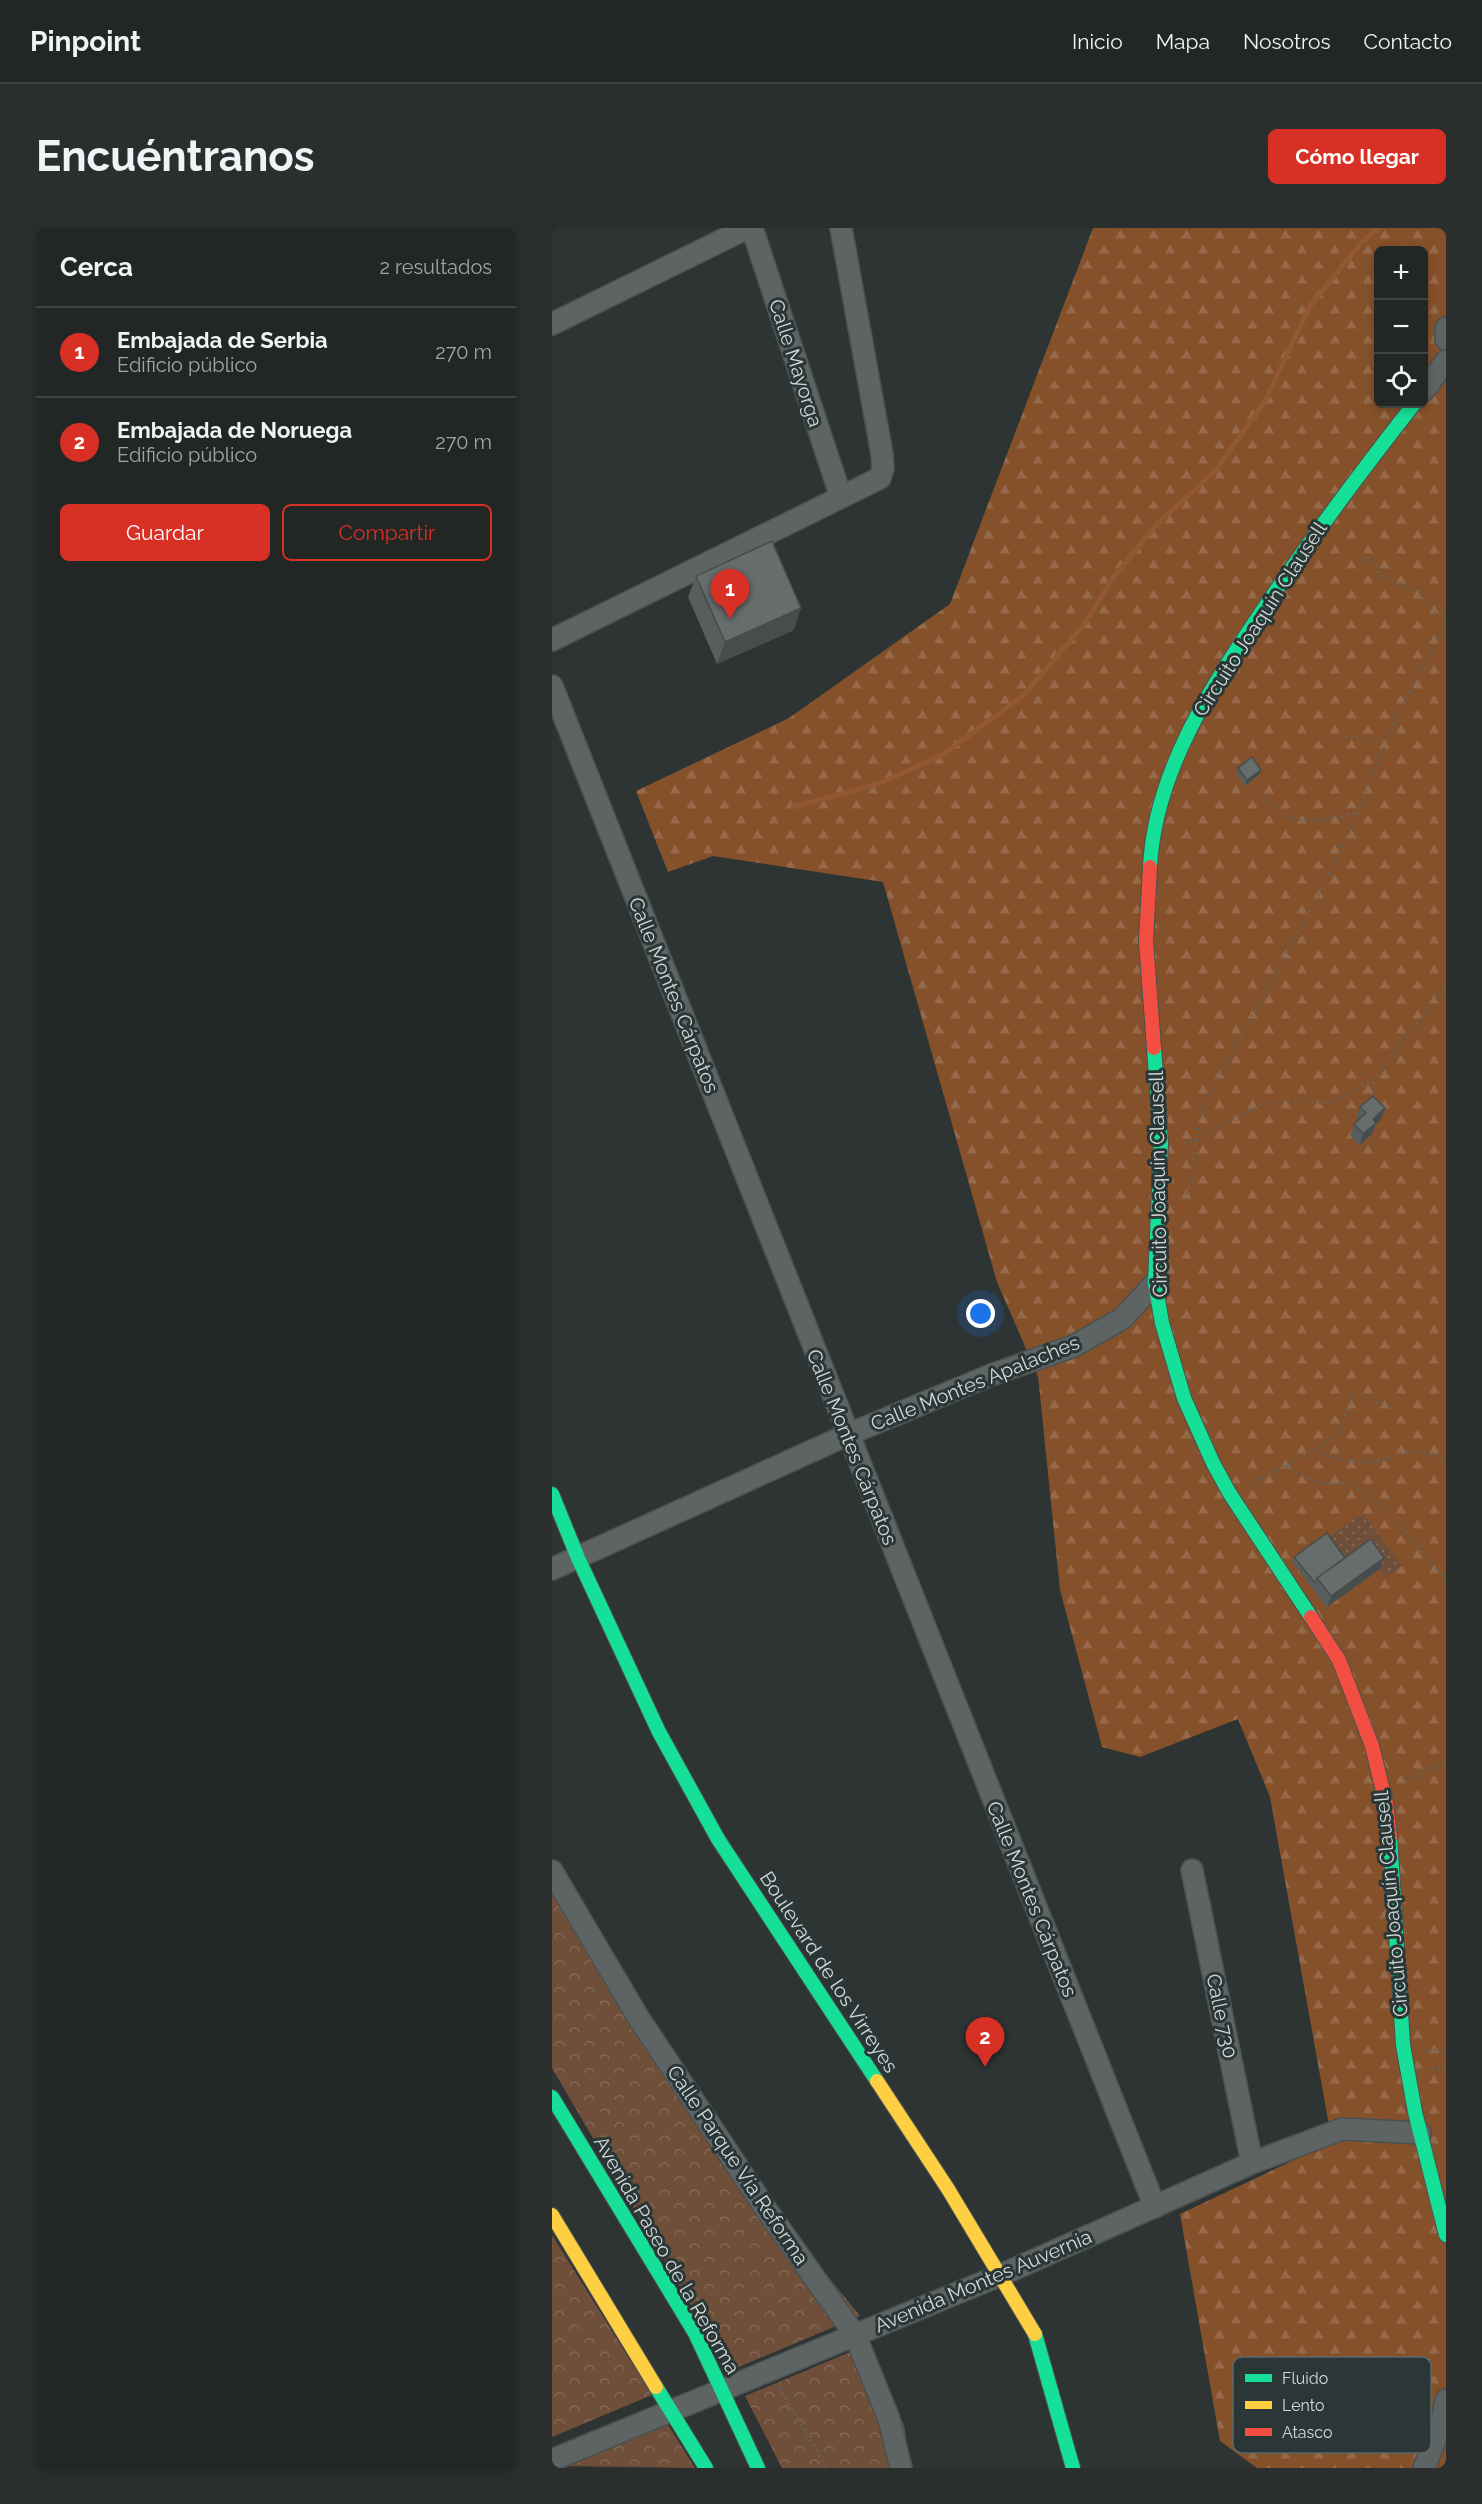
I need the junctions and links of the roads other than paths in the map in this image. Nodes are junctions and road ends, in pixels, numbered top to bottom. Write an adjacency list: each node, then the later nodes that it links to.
1 (747, 228): 4 (street)
2 (752, 228): 10 (street, Calle Mayorga)
3 (841, 228): 10 (street)
4 (552, 324)
5 (1446, 327): 6 (street)
6 (1446, 339)
7 (1446, 361): 8 (street)
8 (1428, 385)
9 (1411, 408): 13 (street, Circuito Joaquín Clausell)
10 (841, 497): 11 (street)
11 (552, 640)
12 (552, 686): 14 (street, Calle Montes Cárpatos)
13 (1155, 1283): 14 (street, Calle Montes Apalaches); 21 (street, Circuito Joaquín Clausell)
14 (847, 1435): 16 (street, Calle Montes Apalaches); 23 (street, Calle Montes Cárpatos)
15 (552, 1494): 16 (street, Boulevard de los Virreyes)
16 (578, 1558): 17 (street, Calle Montes Apalaches); 26 (street, Boulevard de los Virreyes)
17 (552, 1569)
18 (1192, 1870): 22 (street, Calle 730)
19 (552, 1871): 27 (street, Calle Parque Vía Reforma)
20 (552, 2097): 28 (street, Avenida Paseo de la Reforma)
21 (1420, 2133): 22 (street, Avenida Montes Auvernia); 25 (street, Circuito Joaquín Clausell)
22 (1252, 2163): 23 (street, Avenida Montes Auvernia)
23 (1155, 2207): 26 (street, Avenida Montes Auvernia)
24 (552, 2215): 30 (street)
25 (1446, 2235)
26 (1000, 2275): 27 (street, Avenida Montes Auvernia); 37 (street, Boulevard de los Virreyes)
27 (855, 2335): 28 (street, Avenida Montes Auvernia); 36 (street, Calle Parque Vía Reforma)
28 (723, 2390): 30 (street, Avenida Montes Auvernia); 35 (street, Avenida Paseo de la Reforma)
29 (1446, 2400): 31 (street)
30 (673, 2410): 33 (street, Avenida Montes Auvernia); 34 (street)
31 (1431, 2450)
32 (1430, 2453): 38 (street)
33 (553, 2464)
34 (706, 2468)
35 (758, 2468)
36 (901, 2468)
37 (1073, 2468)
38 (1424, 2468)

